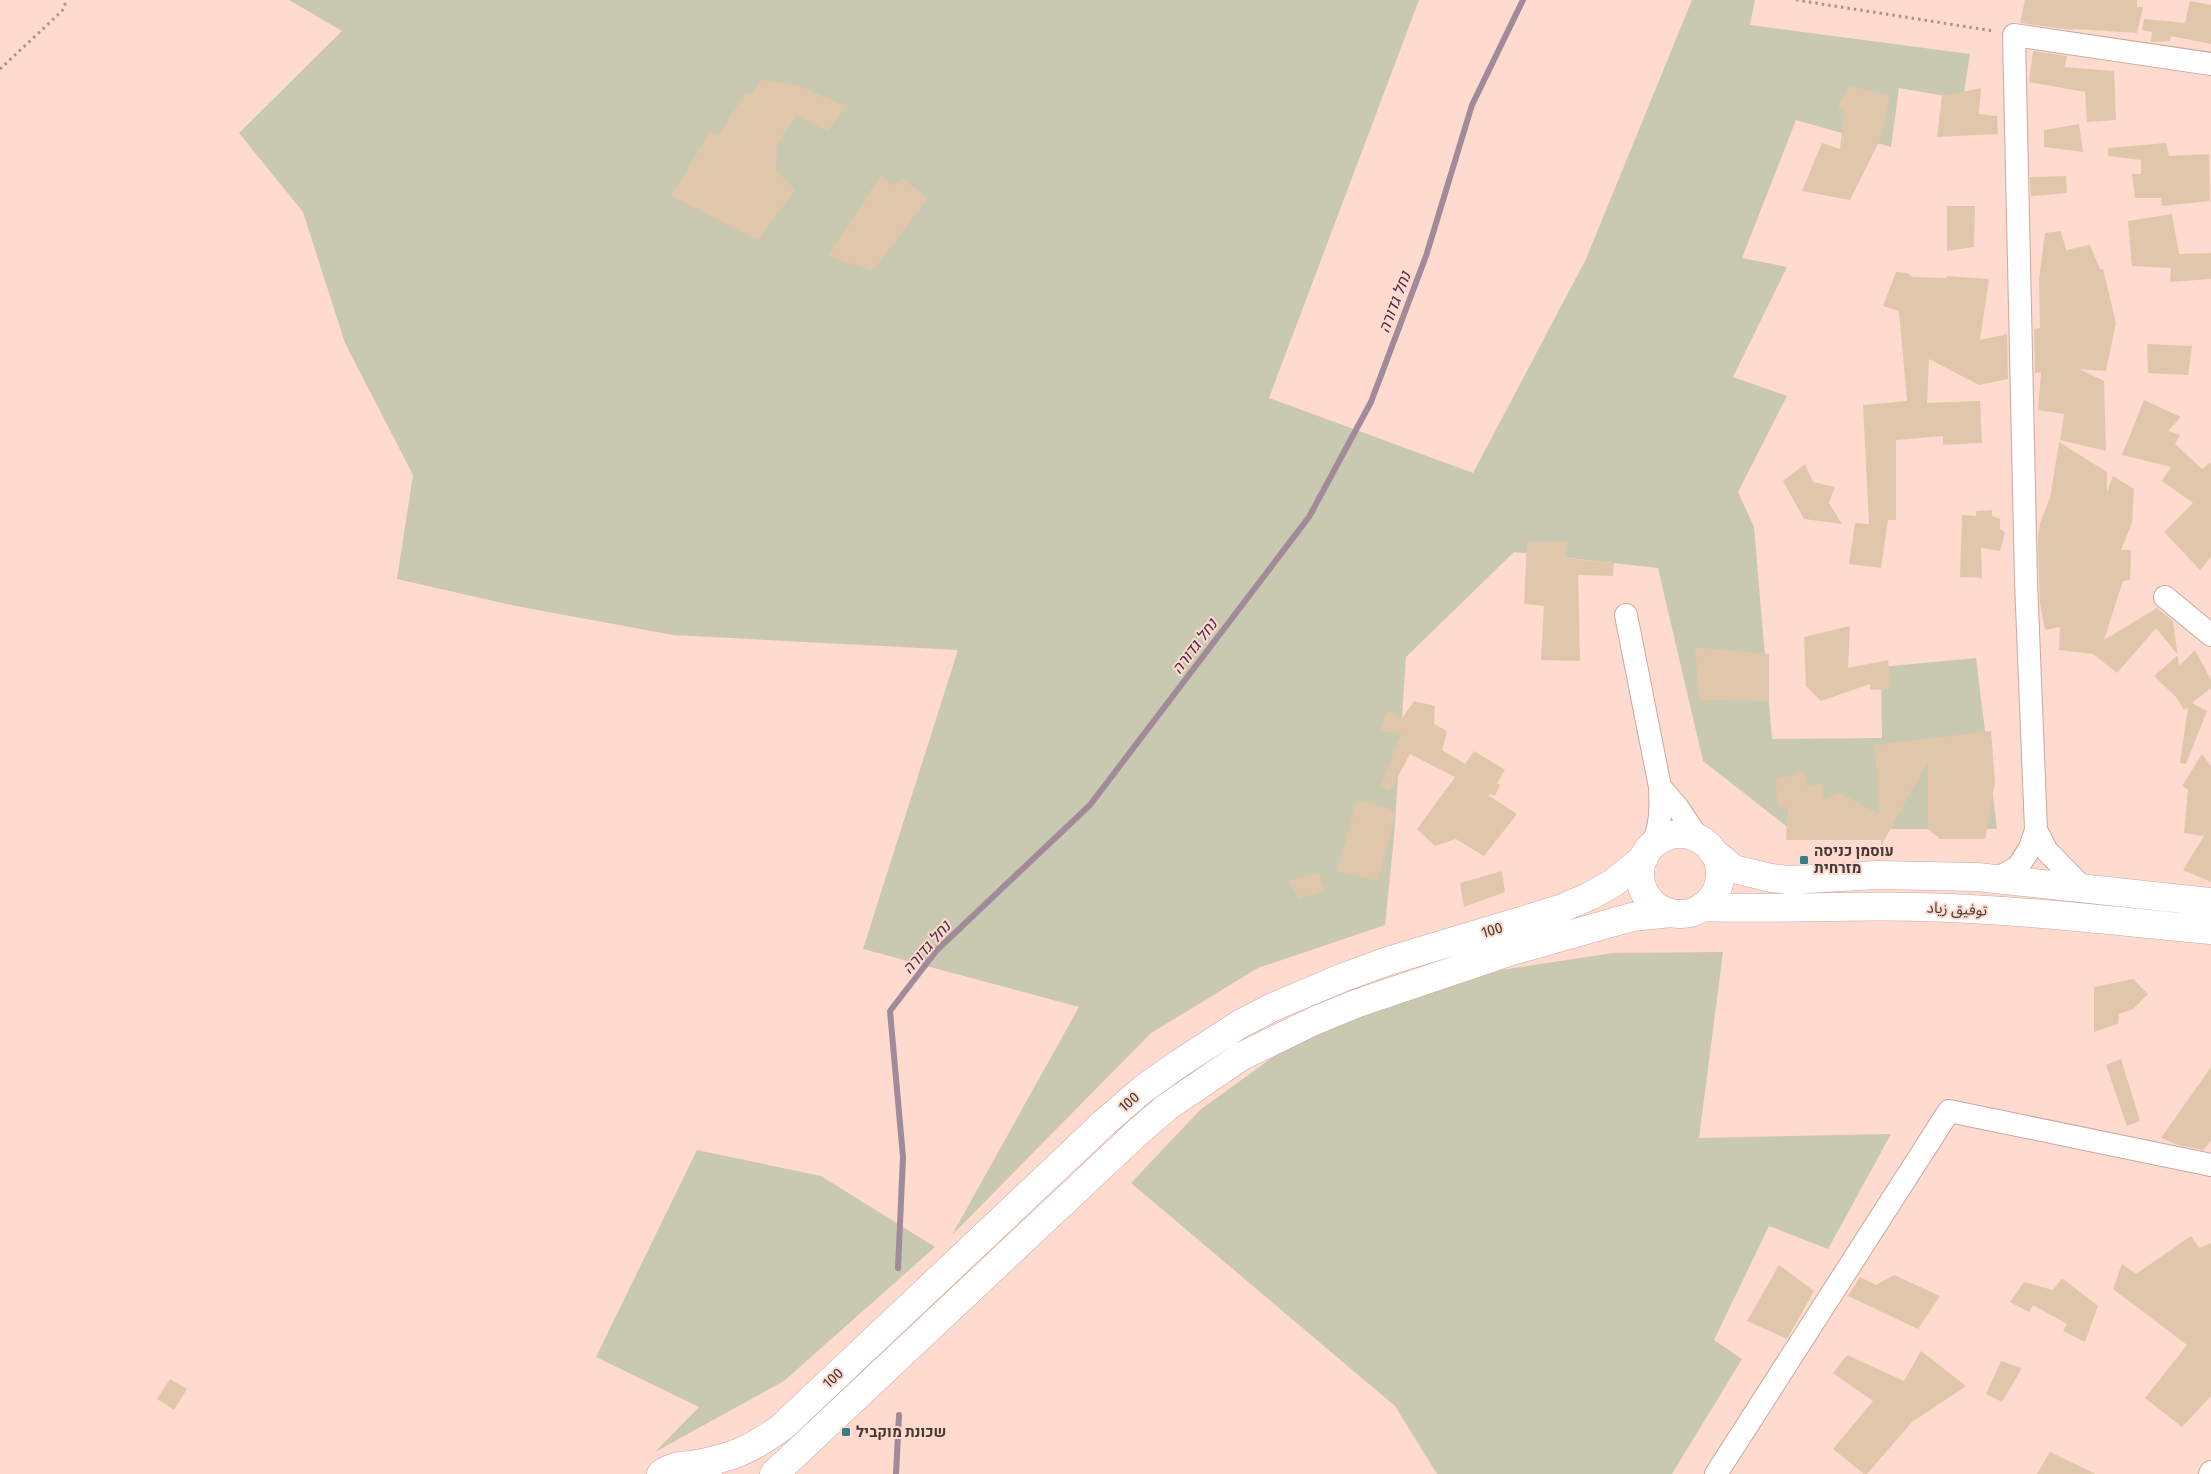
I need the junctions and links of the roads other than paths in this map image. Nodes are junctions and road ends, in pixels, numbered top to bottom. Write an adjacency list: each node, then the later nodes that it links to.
1 (2211, 64): 6 (street)
2 (2165, 597): 4 (street)
3 (1626, 615): 5 (street)
4 (2211, 635)
5 (1660, 787): 7 (street); 8 (street)
6 (2036, 830): 9 (street); 10 (street)
7 (1705, 844): 8 (main road); 9 (main road, توفيق زياد); 12 (main road)
8 (1648, 852): 13 (main road); 16 (main road, 100)
9 (1996, 879): 10 (main road, توفيق زياد)
10 (2082, 887): 11 (main road, توفيق زياد)
11 (2211, 902)
12 (1702, 907): 13 (main road); 14 (main road, توفيق زياد)
13 (1671, 913): 18 (main road, 100)
14 (2211, 930)
15 (2211, 1165): 19 (street)
16 (702, 1469): 17 (main road, 100)
17 (661, 1474)
18 (774, 1474)
19 (1716, 1474)

